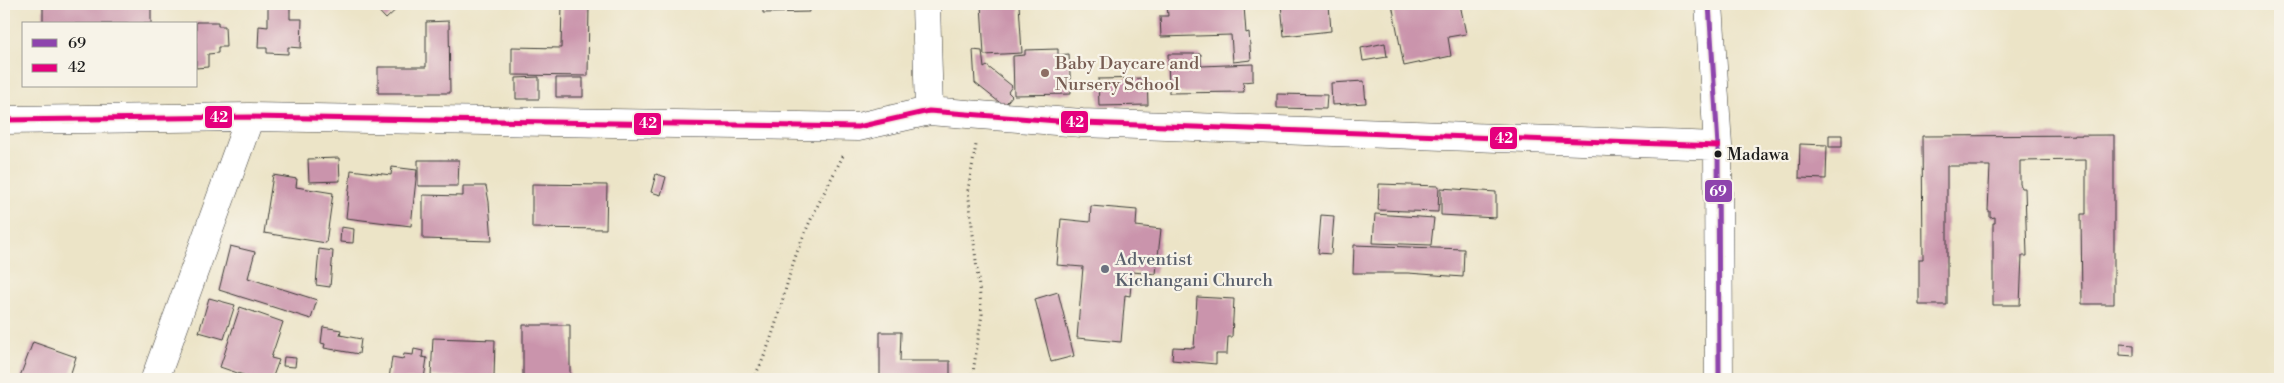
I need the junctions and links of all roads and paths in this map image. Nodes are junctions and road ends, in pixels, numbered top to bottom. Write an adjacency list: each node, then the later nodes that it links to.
1 (926, 4): 3 (street)
2 (1710, 4): 8 (street)
3 (929, 111): 4 (street); 7 (street)
4 (981, 115): 8 (street); 11 (path)
5 (250, 118): 6 (street); 7 (street); 9 (street)
6 (4, 120)
7 (858, 127): 10 (path)
8 (1718, 146): 12 (street)
9 (155, 379)
10 (753, 379)
11 (972, 379)
12 (1718, 379)

